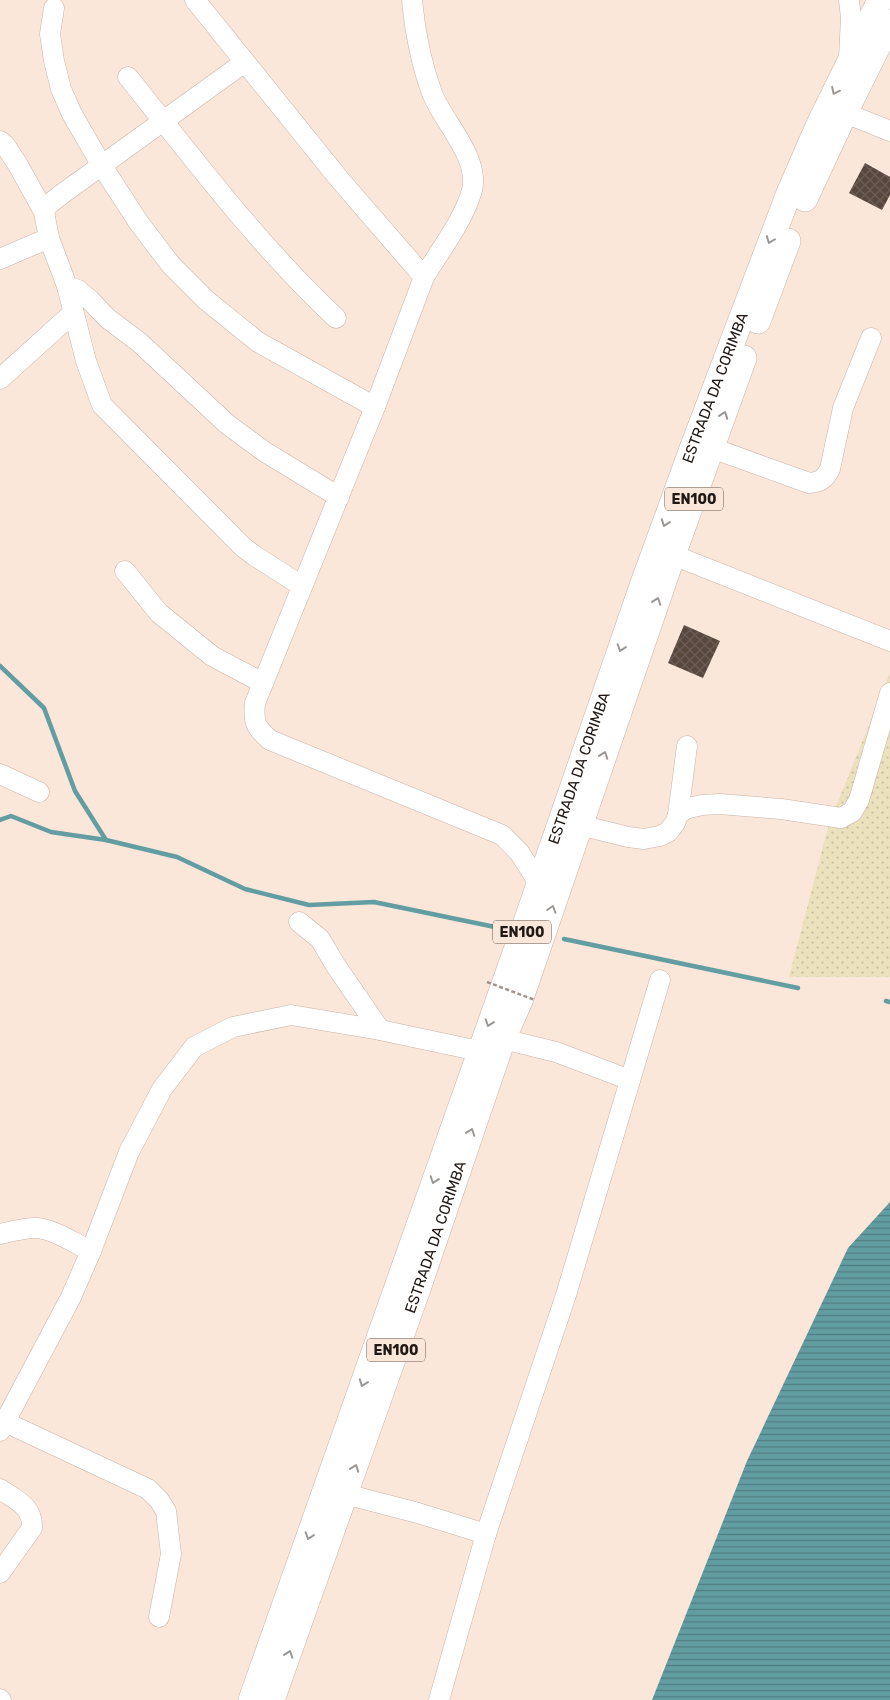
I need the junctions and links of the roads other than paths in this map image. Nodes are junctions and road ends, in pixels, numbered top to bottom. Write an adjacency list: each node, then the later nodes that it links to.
1 (196, 0): 7 (street)
2 (412, 0): 18 (street)
3 (849, 0): 8 (street)
4 (880, 0): 8 (main road, ESTRADA DA CORIMBA / EN100)
5 (54, 8): 14 (street)
6 (890, 22): 10 (main road, ESTRADA DA CORIMBA / EN100)
7 (245, 62): 11 (street); 18 (street)
8 (849, 62): 38 (main road, ESTRADA DA CORIMBA / EN100, one-way to 38)
9 (128, 77): 11 (street)
10 (845, 112): 12 (street); 25 (main road, ESTRADA DA CORIMBA / EN100, one-way to 10)
11 (163, 120): 14 (street); 21 (street)
12 (890, 131)
13 (0, 140): 15 (street)
14 (102, 166): 15 (street); 24 (street)
15 (44, 212): 16 (street)
16 (49, 238): 17 (street); 19 (street)
17 (0, 259)
18 (424, 278): 24 (street)
19 (67, 286): 20 (street); 26 (street)
20 (73, 312): 23 (street); 29 (street)
21 (336, 318)
22 (871, 338): 25 (street)
23 (0, 379)
24 (375, 407): 26 (street)
25 (712, 448): 27 (main road, ESTRADA DA CORIMBA / EN100)
26 (339, 497): 29 (street)
27 (673, 555): 30 (street); 37 (main road, ESTRADA DA CORIMBA / EN100, one-way to 27)
28 (125, 571): 31 (street)
29 (302, 586): 31 (street)
30 (890, 641)
31 (263, 684): 38 (street)
32 (890, 693): 36 (street)
33 (687, 746): 36 (street)
34 (0, 774): 35 (street)
35 (39, 792)
36 (678, 815): 37 (street)
37 (580, 825): 41 (main road, ESTRADA DA CORIMBA / EN100, one-way to 37)
38 (539, 883): 41 (main road, ESTRADA DA CORIMBA / EN100)
39 (299, 922): 42 (street)
40 (660, 980): 45 (street)
41 (514, 990): 43 (main road, ESTRADA DA CORIMBA / EN100); 44 (main road, EN100, one-way to 44)
42 (380, 1030): 44 (street); 47 (street)
43 (503, 1039): 45 (street); 50 (main road, ESTRADA DA CORIMBA / EN100, one-way to 43)
44 (479, 1051): 54 (main road, ESTRADA DA CORIMBA / EN100, one-way to 54)
45 (630, 1080): 51 (street)
46 (0, 1234): 47 (street)
47 (91, 1251): 48 (street)
48 (2, 1427): 53 (street)
49 (0, 1489): 52 (street)
50 (345, 1494): 51 (street); 55 (main road, ESTRADA DA CORIMBA / EN100, one-way to 50)
51 (486, 1534): 56 (street)
52 (0, 1573)
53 (158, 1617)
54 (251, 1700)
55 (272, 1700)
56 (439, 1700)

